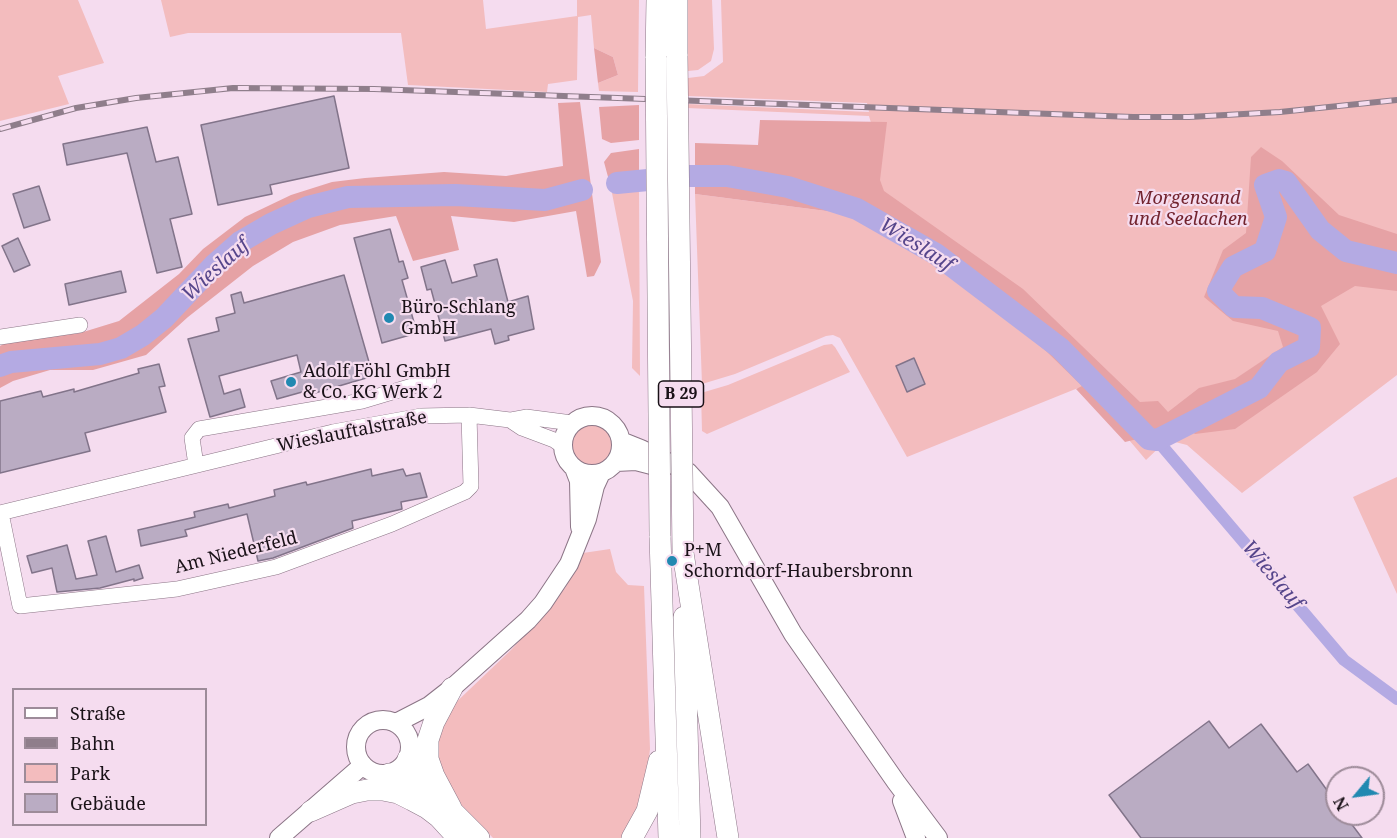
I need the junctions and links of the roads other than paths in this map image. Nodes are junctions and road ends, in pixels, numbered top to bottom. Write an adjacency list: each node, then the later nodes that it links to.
1 (657, 0): 3 (highway, B 29)
2 (677, 0): 3 (highway, B 29)
3 (666, 57): 18 (highway, B 29, bridge); 18 (highway, B 29, bridge)
4 (80, 325): 5 (street)
5 (0, 338)
6 (429, 381): 12 (street, Wieslauftalstraße)
7 (468, 415): 8 (street, Wieslauftalstraße); 12 (street, Wieslauftalstraße); 16 (street, Am Niederfeld)
8 (510, 420): 9 (street, Wieslauftalstraße); 11 (street, Wieslauftalstraße)
9 (572, 423): 10 (main road, Wieslauftalstraße); 11 (main road)
10 (621, 441): 13 (main road); 15 (main road)
11 (563, 446): 14 (main road)
12 (196, 465): 16 (street, Wieslauftalstraße)
13 (609, 467): 14 (main road); 15 (main road); 17 (main road)
14 (574, 468): 17 (main road)
15 (699, 486): 26 (main road)
16 (0, 513)
17 (581, 535): 19 (main road)
18 (684, 673): 22 (highway, B 29); 34 (highway, B 29); 35 (highway)
19 (452, 688): 20 (main road); 28 (highway)
20 (429, 706): 21 (main road); 23 (main road)
21 (396, 723): 23 (main road); 24 (main road)
22 (665, 744): 32 (highway); 33 (highway, B 29)
23 (409, 749): 25 (main road); 28 (highway)
24 (363, 765): 25 (main road); 27 (main road)
25 (389, 774): 28 (highway)
26 (896, 782): 36 (main road); 37 (main road)
27 (310, 811): 28 (highway); 29 (main road)
28 (446, 813): 30 (highway); 31 (highway)
29 (279, 838)
30 (458, 838)
31 (479, 838)
32 (632, 838)
33 (669, 838)
34 (690, 838)
35 (728, 838)
36 (916, 838)
37 (938, 838)

